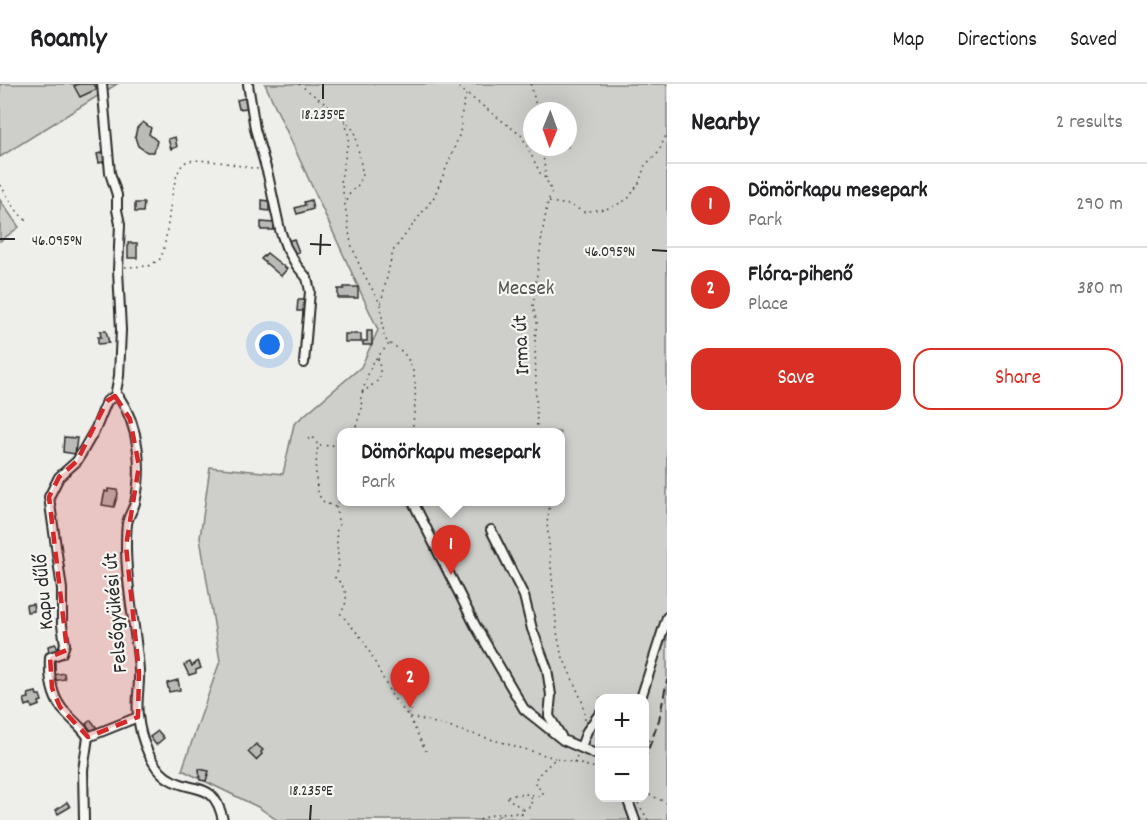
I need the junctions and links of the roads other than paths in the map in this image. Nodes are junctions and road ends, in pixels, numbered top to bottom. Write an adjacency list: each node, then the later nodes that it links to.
1 (102, 84): 4 (street)
2 (248, 84): 3 (street)
3 (304, 363)
4 (115, 396): 9 (street, Felsőgyükési út); 11 (street, Kapu dűlő)
5 (416, 506): 12 (street)
6 (491, 530): 12 (street)
7 (667, 617): 8 (street)
8 (643, 694)
9 (138, 717): 11 (street); 17 (street, Felsőgyükési út)
10 (595, 720): 13 (street)
11 (88, 736): 16 (street)
12 (563, 740): 13 (street)
13 (581, 747): 14 (street)
14 (595, 754)
15 (628, 802): 18 (street)
16 (84, 820)
17 (223, 820)
18 (635, 820)

